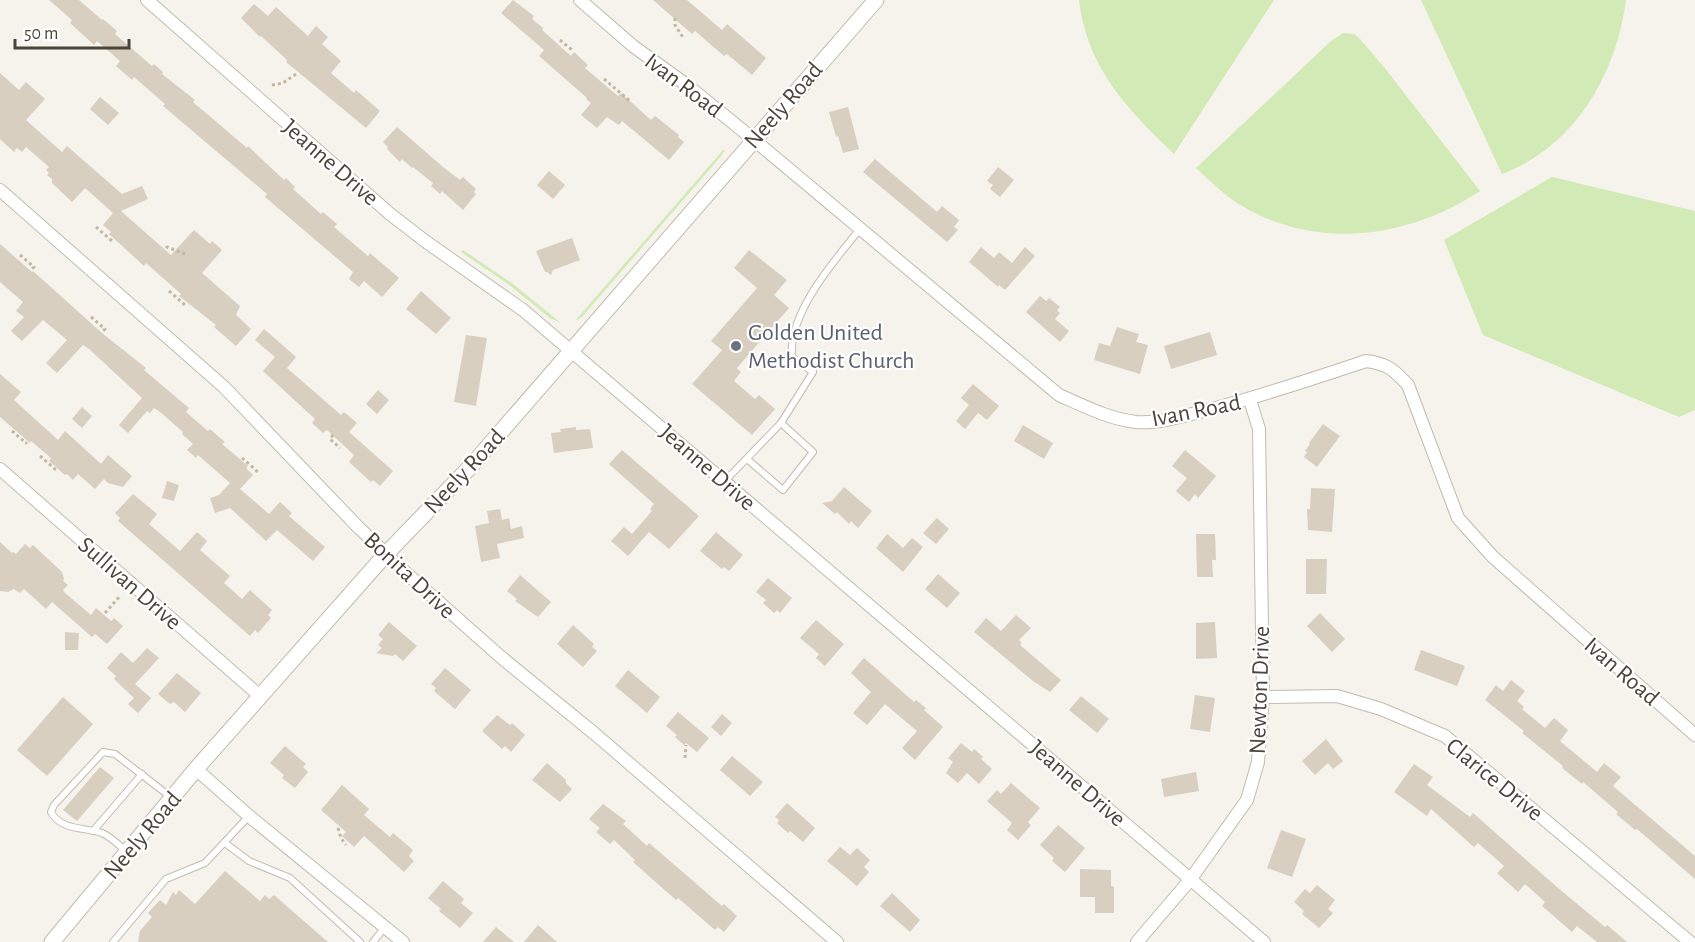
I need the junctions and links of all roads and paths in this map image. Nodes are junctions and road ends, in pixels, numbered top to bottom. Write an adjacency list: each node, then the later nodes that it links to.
1 (147, 0): 25 (street, Jeanne Drive)
2 (580, 0): 12 (street, Ivan Road)
3 (876, 0): 12 (street, Neely Road)
4 (675, 18): 5 (path)
5 (684, 39)
6 (560, 40): 7 (path)
7 (572, 50)
8 (296, 74): 10 (path)
9 (604, 79): 11 (path)
10 (272, 85)
11 (631, 102)
12 (753, 139): 15 (street, Ivan Road); 25 (street, Neely Road)
13 (0, 190): 39 (street, Bonita Drive)
14 (96, 227): 16 (path)
15 (860, 229): 26 (street, Ivan Road); 27 (lane)
16 (114, 240)
17 (166, 248): 18 (path)
18 (185, 254)
19 (20, 255): 20 (path)
20 (32, 269)
21 (169, 291): 22 (path)
22 (185, 305)
23 (92, 317): 24 (path)
24 (103, 331)
25 (570, 350): 38 (street, Jeanne Drive); 39 (street, Neely Road)
26 (1250, 399): 43 (street, Newton Drive); 44 (street, Ivan Road)
27 (781, 423): 34 (lane); 34 (lane)
28 (12, 431): 30 (path)
29 (333, 435): 31 (path)
30 (27, 442)
31 (340, 448)
32 (40, 456): 35 (path)
33 (242, 458): 37 (path)
34 (747, 459): 38 (lane)
35 (57, 468)
36 (0, 469): 42 (street, Sullivan Drive)
37 (259, 473)
38 (724, 482): 56 (street, Jeanne Drive)
39 (386, 554): 42 (street, Neely Road); 63 (street, Bonita Drive)
40 (121, 595): 41 (path)
41 (105, 613)
42 (260, 696): 47 (street, Neely Road)
43 (1263, 697): 56 (street, Newton Drive); 66 (street, Clarice Drive)
44 (1695, 735)
45 (686, 745): 46 (path)
46 (685, 758)
47 (196, 769): 49 (street, Neely Road); 50 (street)
48 (142, 774): 49 (lane); 52 (lane); 52 (lane)
49 (172, 798): 55 (street, Neely Road)
50 (249, 816): 53 (lane); 57 (street)
51 (338, 828): 54 (path)
52 (93, 831): 55 (lane)
53 (225, 843): 59 (lane); 60 (lane)
54 (346, 844)
55 (127, 852): 58 (street, Neely Road)
56 (1190, 880): 64 (street, Newton Drive); 65 (street, Jeanne Drive)
57 (385, 927): 61 (lane); 62 (street)
58 (52, 942)
59 (113, 942)
60 (360, 942)
61 (373, 942)
62 (403, 942)
63 (837, 942)
64 (1137, 942)
65 (1264, 942)
66 (1690, 942)

